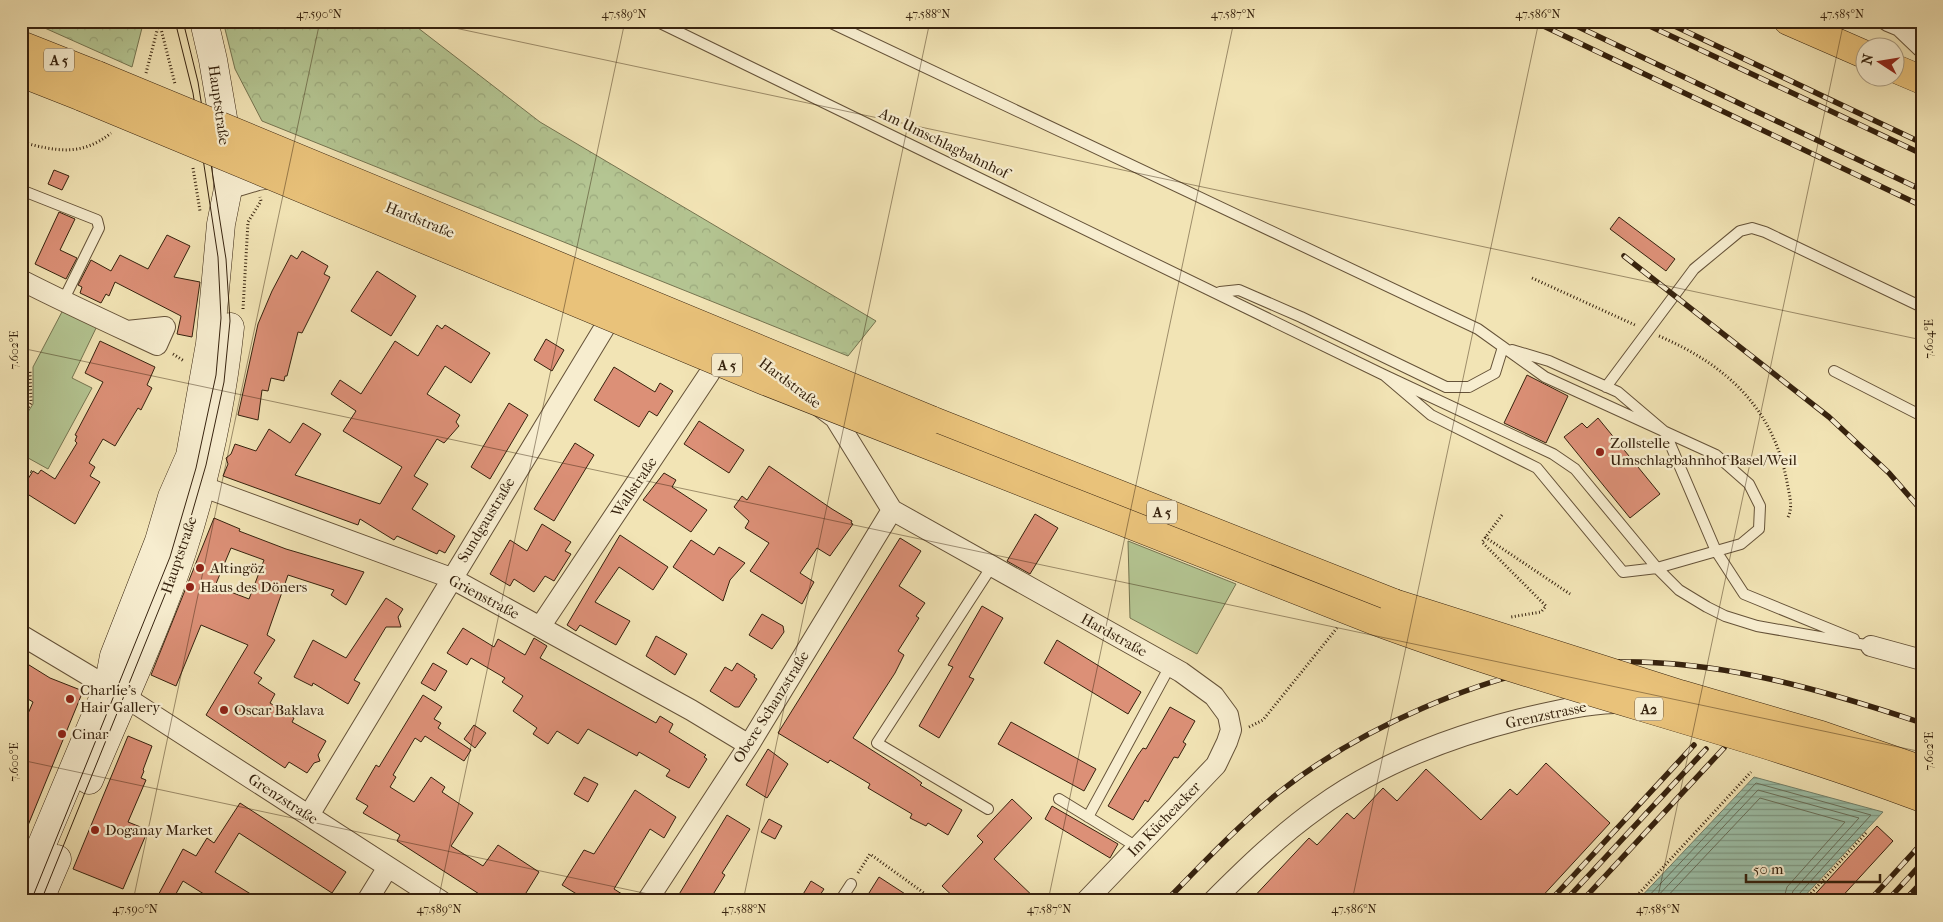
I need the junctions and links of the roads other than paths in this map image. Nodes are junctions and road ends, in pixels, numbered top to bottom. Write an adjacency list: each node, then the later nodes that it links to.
1 (204, 21): 12 (main road, Hauptstraße)
2 (656, 21): 14 (lane, Am Umschlagbahnhof)
3 (826, 21): 20 (lane)
4 (1788, 21): 8 (main road)
5 (1888, 21): 7 (street)
6 (21, 45): 10 (main road, A 5)
7 (1922, 47)
8 (1856, 51)
9 (21, 73): 10 (main road, A 5)
10 (90, 86): 32 (main road, A 5, bridge)
11 (21, 190): 15 (lane)
12 (228, 190): 16 (street, Hardstraße); 26 (main road, Hauptstraße); 38 (main road, Hauptstraße)
13 (21, 280): 15 (street)
14 (1218, 292): 20 (lane); 22 (lane, Am Umschlagbahnhof)
15 (63, 301): 18 (street)
16 (619, 303): 19 (street, Hardstraße); 31 (street, Sundgaustraße)
17 (1922, 307): 23 (lane)
18 (157, 345)
19 (727, 346): 27 (street, Hardstraße); 33 (street, Wallstraße)
20 (1503, 347): 23 (lane); 25 (lane)
21 (1834, 371): 24 (lane)
22 (1384, 375): 30 (lane); 30 (lane)
23 (1606, 387): 25 (lane)
24 (1922, 416)
25 (1665, 432): 28 (lane); 28 (lane)
26 (201, 486): 31 (street, Grienstraße); 38 (main road, Hauptstraße)
27 (892, 510): 29 (street, Hardstraße); 40 (street, Obere Schanzstraße)
28 (1716, 551): 30 (lane); 35 (lane)
29 (992, 566): 37 (street, Hardstraße); 45 (lane)
30 (1657, 568): 35 (lane)
31 (451, 578): 33 (street, Grienstraße); 46 (street, Sundgaustraße)
32 (1385, 612): 41 (main road, A2, bridge); 43 (main road, A2, bridge)
33 (540, 627): 40 (street, Grienstraße)
34 (21, 635): 38 (street, Grenzstraße)
35 (1871, 646): 36 (street)
36 (1922, 660)
37 (1170, 666): 39 (street, Hardstraße); 47 (lane)
38 (117, 692): 46 (street, Grenzstraße); 51 (main road, Hauptstraße); 52 (main road, Hauptstraße)
39 (1231, 730): 48 (street, Im Kücheacker)
40 (749, 745): 55 (street, Obere Schanzstraße)
41 (1922, 770)
42 (1922, 784): 58 (street, Grenzstrasse)
43 (1922, 798)
44 (1059, 799): 47 (lane)
45 (988, 809)
46 (309, 815): 49 (street, Grenzstraße)
47 (1088, 817): 48 (lane)
48 (1137, 847): 57 (street, Im Kücheacker)
49 (388, 866): 53 (street); 54 (street, Grenzstraße)
50 (851, 884): 56 (lane)
51 (21, 894)
52 (40, 901)
53 (368, 901)
54 (441, 901)
55 (647, 901)
56 (840, 901)
57 (1086, 901)
58 (1213, 901)

